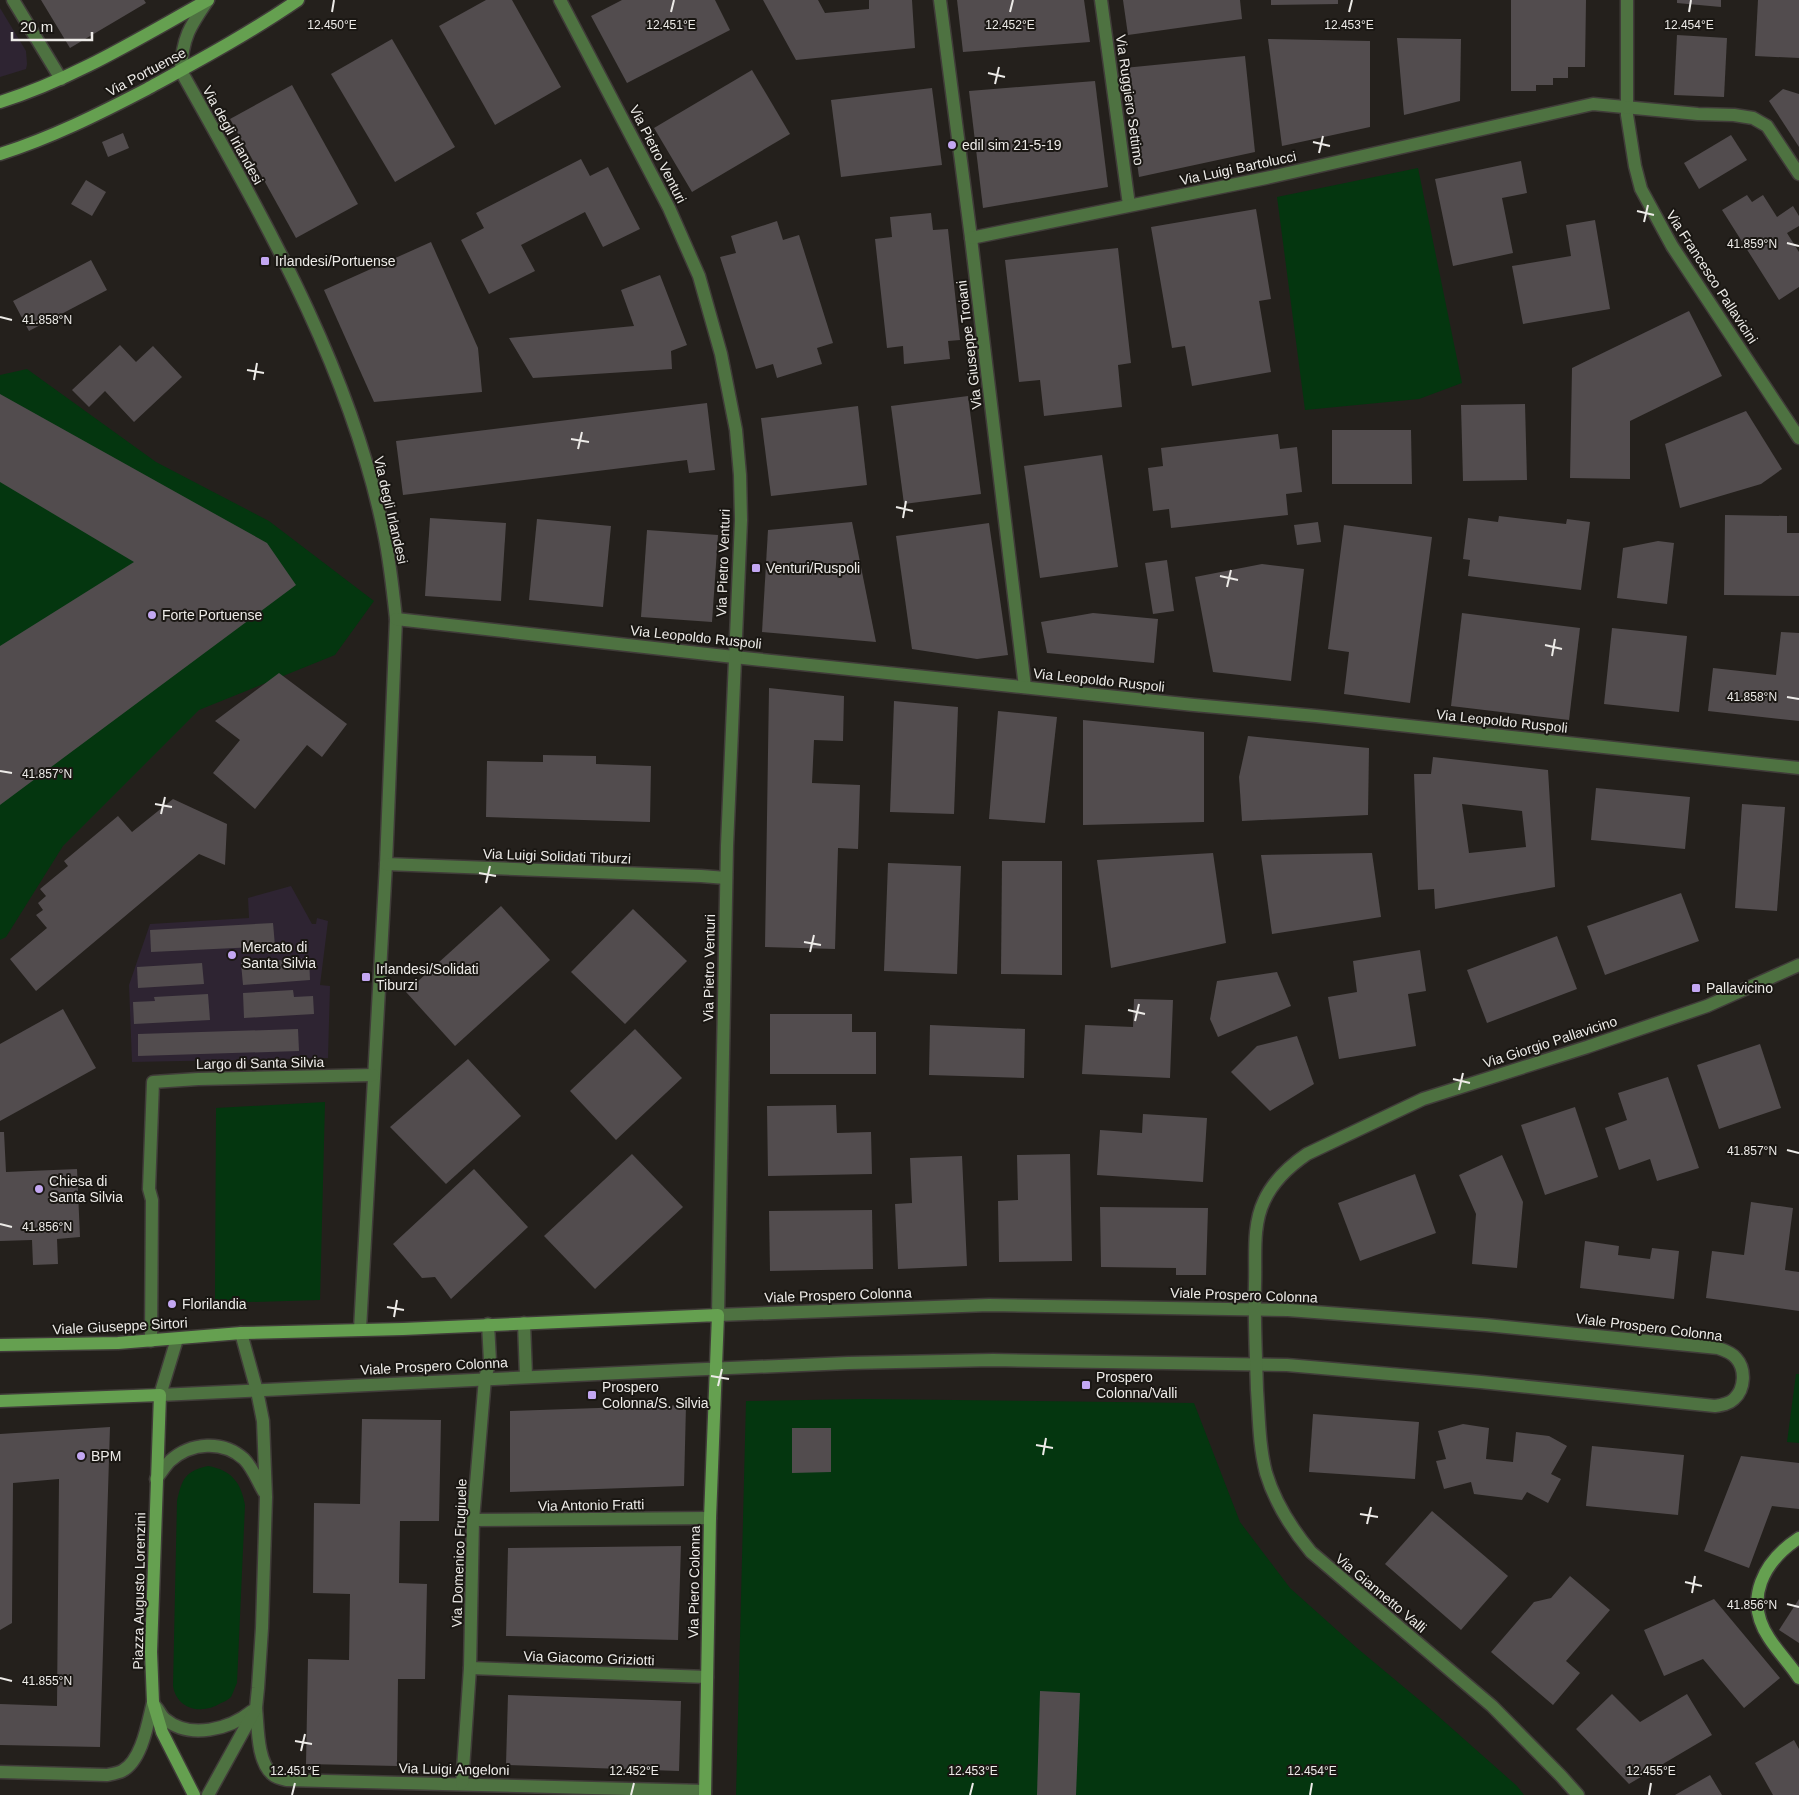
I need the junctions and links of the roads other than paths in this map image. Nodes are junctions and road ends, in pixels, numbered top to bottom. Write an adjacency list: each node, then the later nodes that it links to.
1 (12, 0): 9 (street)
2 (208, 0): 8 (street); 9 (street)
3 (298, 0): 8 (street, Via Portuense)
4 (561, 0): 18 (street, Via Pietro Venturi)
5 (940, 0): 15 (street, Via Giuseppe Troiani)
6 (1101, 0): 14 (street, Via Ruggiero Settimo)
7 (1627, 0): 11 (street, Via Francesco Pallavicini)
8 (181, 70): 12 (street, Via Portuense); 17 (street, Via degli Irlandesi)
9 (61, 79): 10 (street)
10 (0, 102)
11 (1627, 106): 13 (street, Via Luigi Bartolucci); 14 (street, Via Luigi Bartolucci); 16 (street, Via Francesco Pallavicini)
12 (0, 154)
13 (1799, 174)
14 (1129, 205): 15 (street, Via Luigi Bartolucci)
15 (971, 238): 19 (street, Via Giuseppe Troiani)
16 (1799, 438)
17 (396, 620): 18 (street, Via Leopoldo Ruspoli); 21 (street, Via degli Irlandesi)
18 (734, 657): 19 (street, Via Leopoldo Ruspoli); 22 (street, Via Pietro Venturi)
19 (1024, 687): 20 (street, Via Leopoldo Ruspoli)
20 (1799, 768)
21 (386, 864): 22 (street, Via Luigi Solidati Tiburzi); 24 (street, Via degli Irlandesi)
22 (726, 878): 26 (street, Via Pietro Venturi)
23 (1799, 965): 25 (street, Via Giorgio Pallavicino)
24 (373, 1075): 29 (street); 32 (street, Largo di Santa Silvia)
25 (1254, 1309): 26 (street, Viale Prospero Colonna); 34 (street, Via Giorgio Pallavicino); 34 (street, Viale Prospero Colonna)
26 (718, 1315): 27 (street, Viale Prospero Colonna); 35 (street, Via Piero Colonna)
27 (524, 1323): 28 (street, Viale Prospero Colonna); 36 (street)
28 (488, 1324): 29 (street, Viale Prospero Colonna); 37 (street, Via Domenico Frugiuele)
29 (360, 1330): 30 (street, Viale Prospero Colonna)
30 (241, 1333): 31 (street, Viale Giuseppe Sirtori); 38 (street)
31 (177, 1339): 32 (street, Viale Giuseppe Sirtori); 39 (street)
32 (151, 1341): 33 (street, Viale Giuseppe Sirtori)
33 (0, 1345)
34 (1255, 1364): 35 (street, Viale Prospero Colonna); 56 (street, Via Giannetto Valli)
35 (716, 1369): 36 (street, Viale Prospero Colonna); 43 (street, Via Piero Colonna)
36 (526, 1376): 37 (street, Viale Prospero Colonna)
37 (485, 1378): 38 (street, Viale Prospero Colonna); 44 (street, Via Domenico Frugiuele)
38 (257, 1391): 39 (street, Viale Prospero Colonna); 42 (street)
39 (160, 1395): 40 (street); 41 (street, Piazza Augusto Lorenzini)
40 (0, 1401)
41 (156, 1479): 42 (street); 49 (street, Piazza Augusto Lorenzini)
42 (266, 1497): 50 (street)
43 (710, 1518): 44 (street, Via Antonio Fratti); 47 (street, Via Piero Colonna)
44 (473, 1520): 46 (street, Via Domenico Frugiuele)
45 (1799, 1538): 48 (street)
46 (470, 1668): 47 (street, Via Giacomo Griziotti); 52 (street, Via Domenico Frugiuele)
47 (708, 1677): 53 (street, Via Piero Colonna)
48 (1799, 1678)
49 (153, 1702): 50 (street); 51 (street); 54 (street, Piazza Augusto Lorenzini)
50 (256, 1708): 52 (street, Via Luigi Angeloni); 55 (street)
51 (0, 1772)
52 (462, 1784): 53 (street, Via Luigi Angeloni)
53 (705, 1793)
54 (194, 1795)
55 (208, 1795)
56 (1578, 1795)

